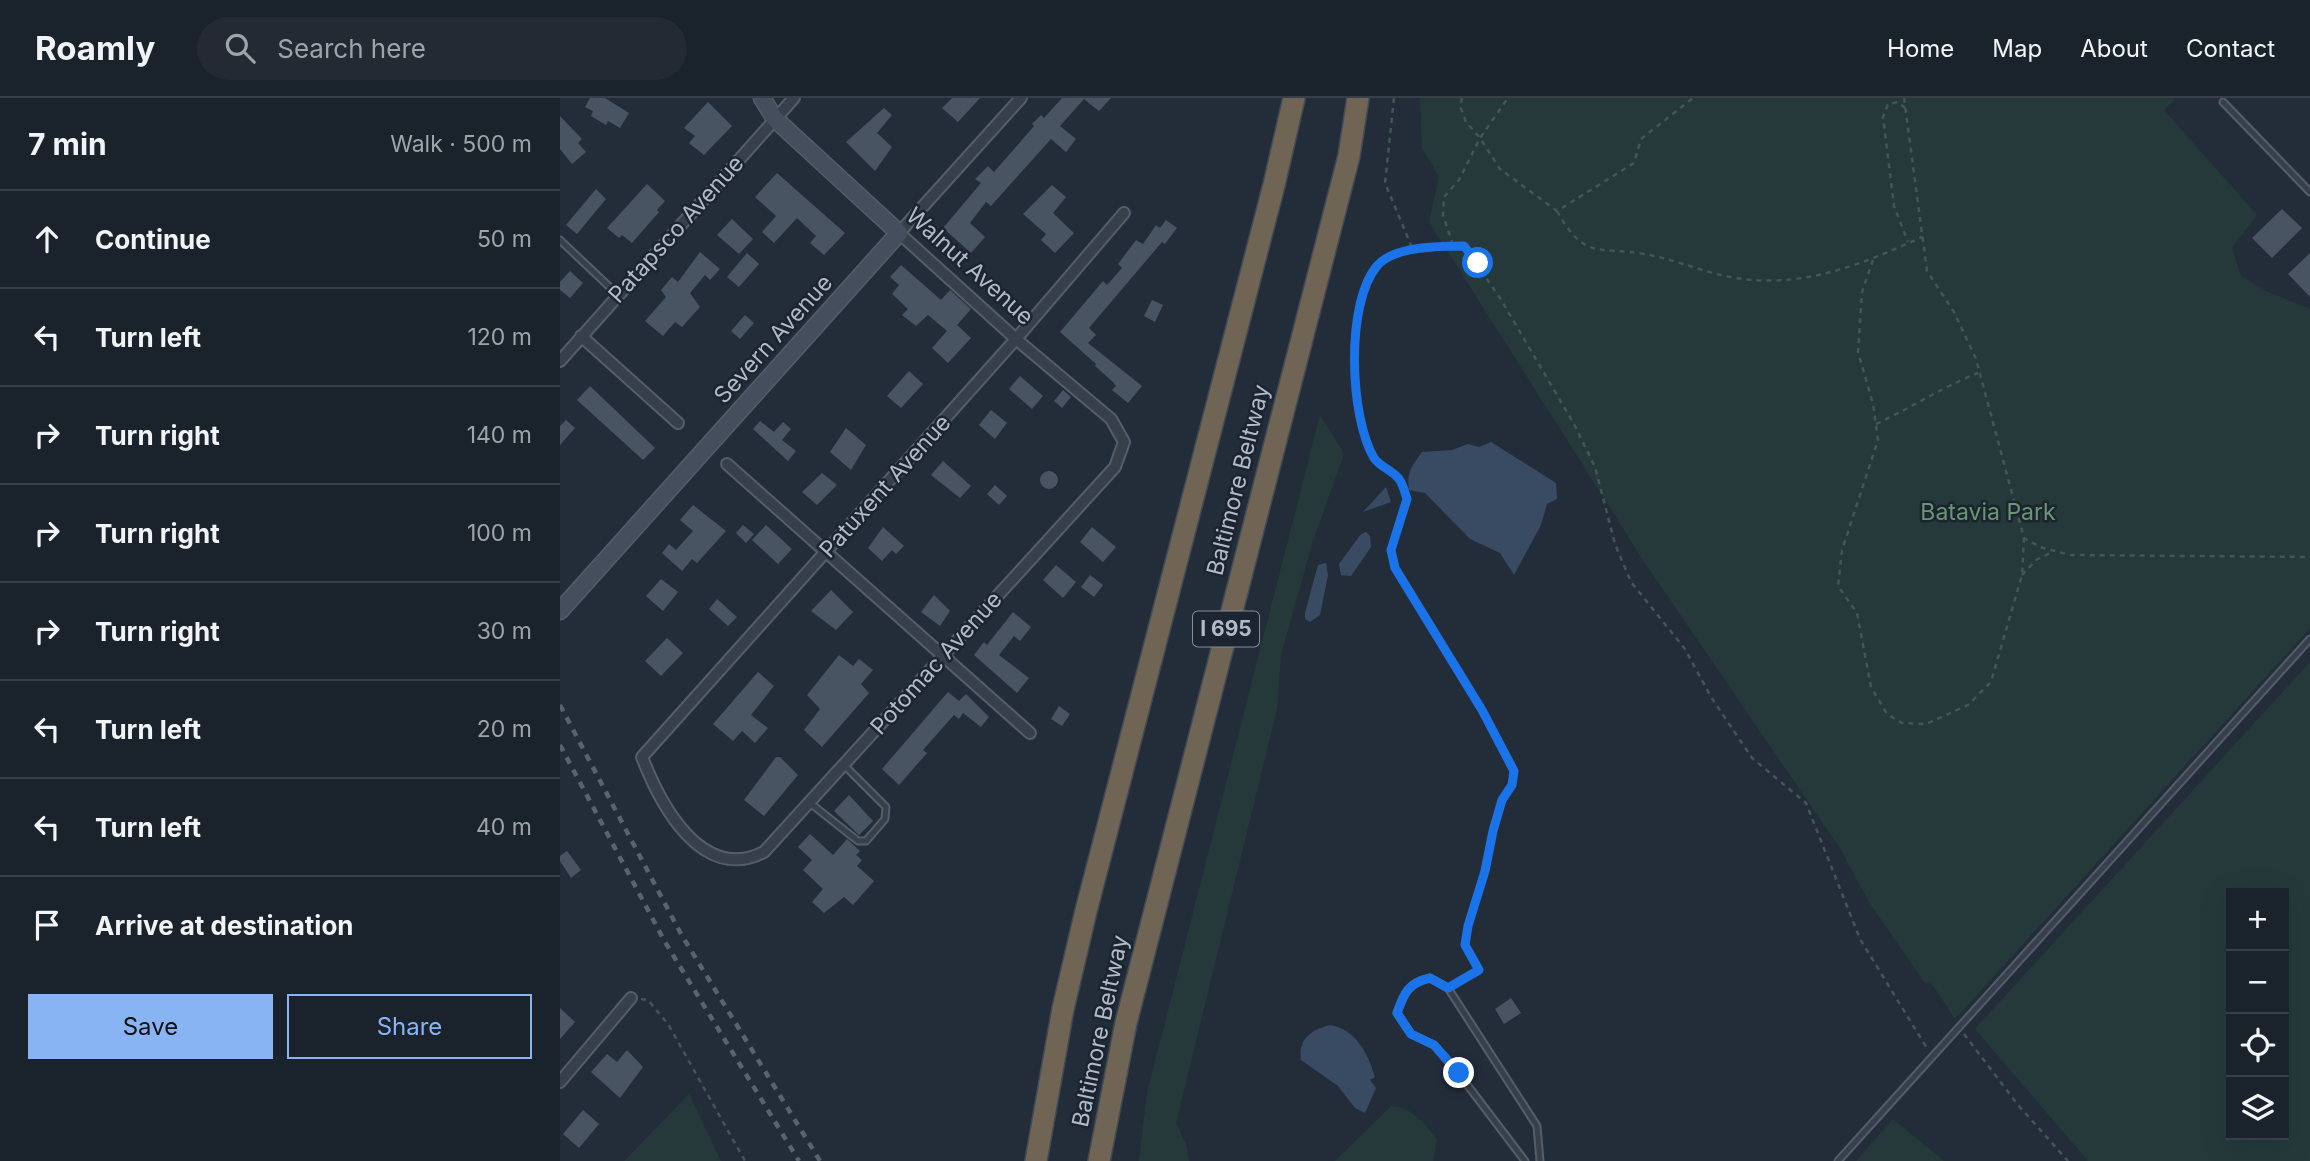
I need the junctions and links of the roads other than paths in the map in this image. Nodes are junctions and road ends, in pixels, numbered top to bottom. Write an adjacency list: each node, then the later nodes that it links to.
1 (762, 98): 7 (street, Walnut Avenue)
2 (794, 98): 7 (street, Patapsco Avenue)
3 (1021, 98): 10 (street, Severn Avenue)
4 (1294, 98): 29 (highway, Baltimore Beltway / I 695)
5 (1358, 98): 30 (highway, Baltimore Beltway / I 695)
6 (2223, 102): 8 (lane)
7 (775, 119): 10 (street, Walnut Avenue); 12 (street, Patapsco Avenue)
8 (2310, 192)
9 (1124, 214): 14 (street, Patuxent Avenue)
10 (900, 233): 14 (street, Walnut Avenue); 20 (street, Severn Avenue)
11 (560, 240): 12 (lane)
12 (617, 294): 13 (street, Patapsco Avenue)
13 (581, 336): 15 (street, Patapsco Avenue); 16 (street)
14 (1016, 339): 17 (street, Walnut Avenue); 19 (street, Patuxent Avenue)
15 (560, 361)
16 (678, 423)
17 (1123, 451): 22 (street, Potomac Avenue)
18 (726, 464): 19 (street)
19 (827, 551): 22 (street); 26 (street, Patuxent Avenue)
20 (564, 606)
21 (2310, 639): 33 (lane)
22 (942, 654): 23 (street); 24 (street, Potomac Avenue)
23 (1030, 733)
24 (844, 765): 25 (street, Potomac Avenue); 25 (lane)
25 (810, 803): 26 (street, Potomac Avenue)
26 (738, 860)
27 (631, 998): 28 (street)
28 (560, 1082)
29 (1036, 1161)
30 (1099, 1161)
31 (1525, 1161): 32 (lane)
32 (1540, 1161)
33 (1838, 1161)

